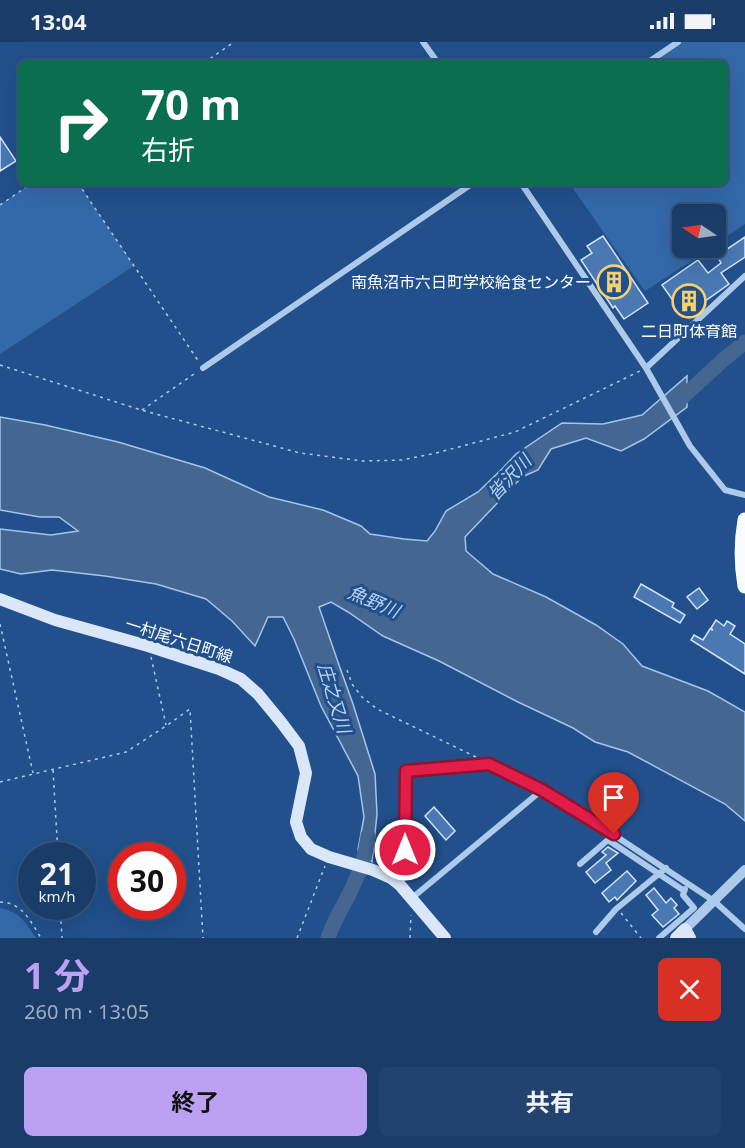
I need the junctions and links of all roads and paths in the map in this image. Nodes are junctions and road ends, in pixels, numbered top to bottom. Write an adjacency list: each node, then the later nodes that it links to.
1 (234, 42): 4 (path)
2 (423, 42): 5 (street)
3 (678, 42): 6 (street)
4 (208, 60)
5 (436, 60)
6 (651, 60)
7 (28, 186): 11 (path)
8 (80, 186): 14 (path)
9 (469, 186): 14 (street)
10 (522, 186): 15 (street)
11 (0, 205)
12 (745, 276): 15 (street)
13 (0, 365): 16 (path)
14 (203, 368): 16 (path)
15 (646, 368): 16 (path); 17 (street)
16 (141, 410)
17 (745, 495)
18 (745, 520): 19 (highway)
19 (745, 586)
20 (0, 599): 22 (main road, 一村尾六日町線)
21 (0, 624): 23 (path)
22 (148, 646): 26 (path); 36 (main road, 一村尾六日町線)
23 (6, 651): 24 (path); 30 (path)
24 (0, 652)
25 (347, 670): 27 (path)
26 (166, 726): 28 (path); 54 (path)
27 (489, 764): 29 (lane); 32 (street)
28 (53, 769): 30 (path); 35 (path)
29 (406, 771): 42 (street)
30 (33, 774): 31 (path)
31 (0, 782)
32 (542, 790): 33 (street); 44 (street)
33 (614, 834): 34 (street); 38 (street)
34 (608, 840): 37 (street); 40 (street)
35 (57, 842)
36 (331, 857): 42 (main road, 一村尾六日町線); 55 (path)
37 (580, 864)
38 (666, 868): 40 (street); 41 (street)
39 (745, 870): 45 (street)
40 (658, 874): 43 (street); 50 (street)
41 (689, 884): 43 (street); 45 (street)
42 (400, 885): 44 (main road, 一村尾六日町線)
43 (683, 890): 59 (street)
44 (412, 898): 56 (path); 57 (main road, 一村尾六日町線)
45 (714, 901): 49 (street); 51 (street)
46 (0, 902): 52 (path)
47 (620, 911): 58 (path)
48 (61, 920): 53 (path)
49 (745, 928)
50 (596, 932)
51 (688, 933): 60 (main road)
52 (42, 938)
53 (62, 938)
54 (203, 938)
55 (297, 938)
56 (410, 938)
57 (445, 938)
58 (641, 938)
59 (659, 938)
60 (676, 938)

